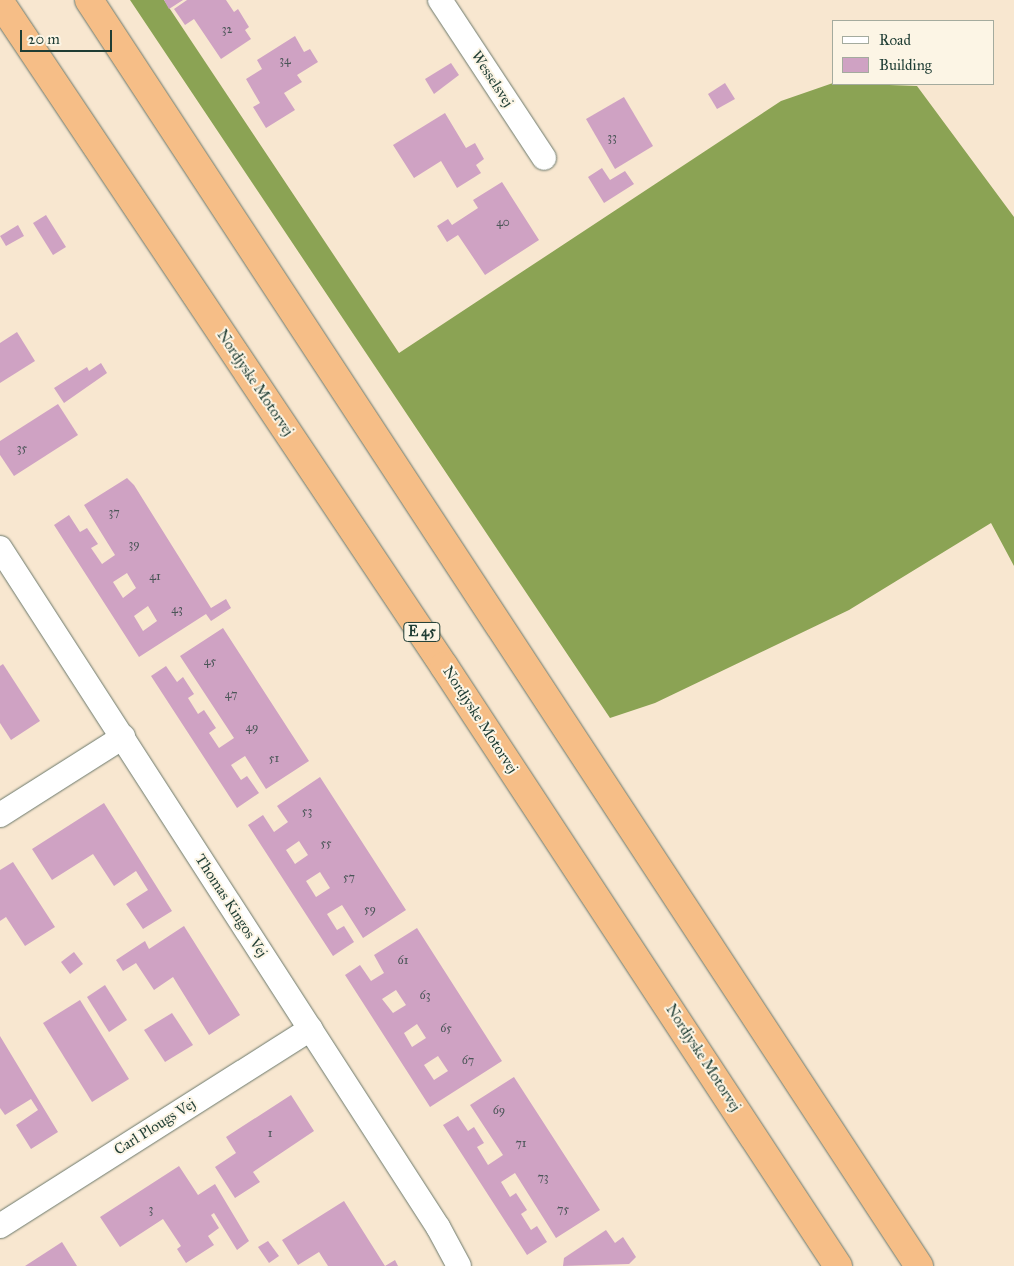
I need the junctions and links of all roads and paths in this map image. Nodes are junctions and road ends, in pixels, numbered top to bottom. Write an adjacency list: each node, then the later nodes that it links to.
1 (89, 0): 12 (highway)
2 (440, 0): 4 (street, Wesselsvej)
3 (0, 2): 11 (highway, Nordjyske Motorvej / E 45)
4 (544, 158)
5 (0, 548): 6 (street, Thomas Kingos Vej)
6 (123, 737): 7 (street); 8 (street, Thomas Kingos Vej)
7 (0, 814)
8 (311, 1029): 9 (street, Carl Plougs Vej); 10 (street, Thomas Kingos Vej)
9 (0, 1226)
10 (459, 1266)
11 (838, 1266)
12 (919, 1266)

